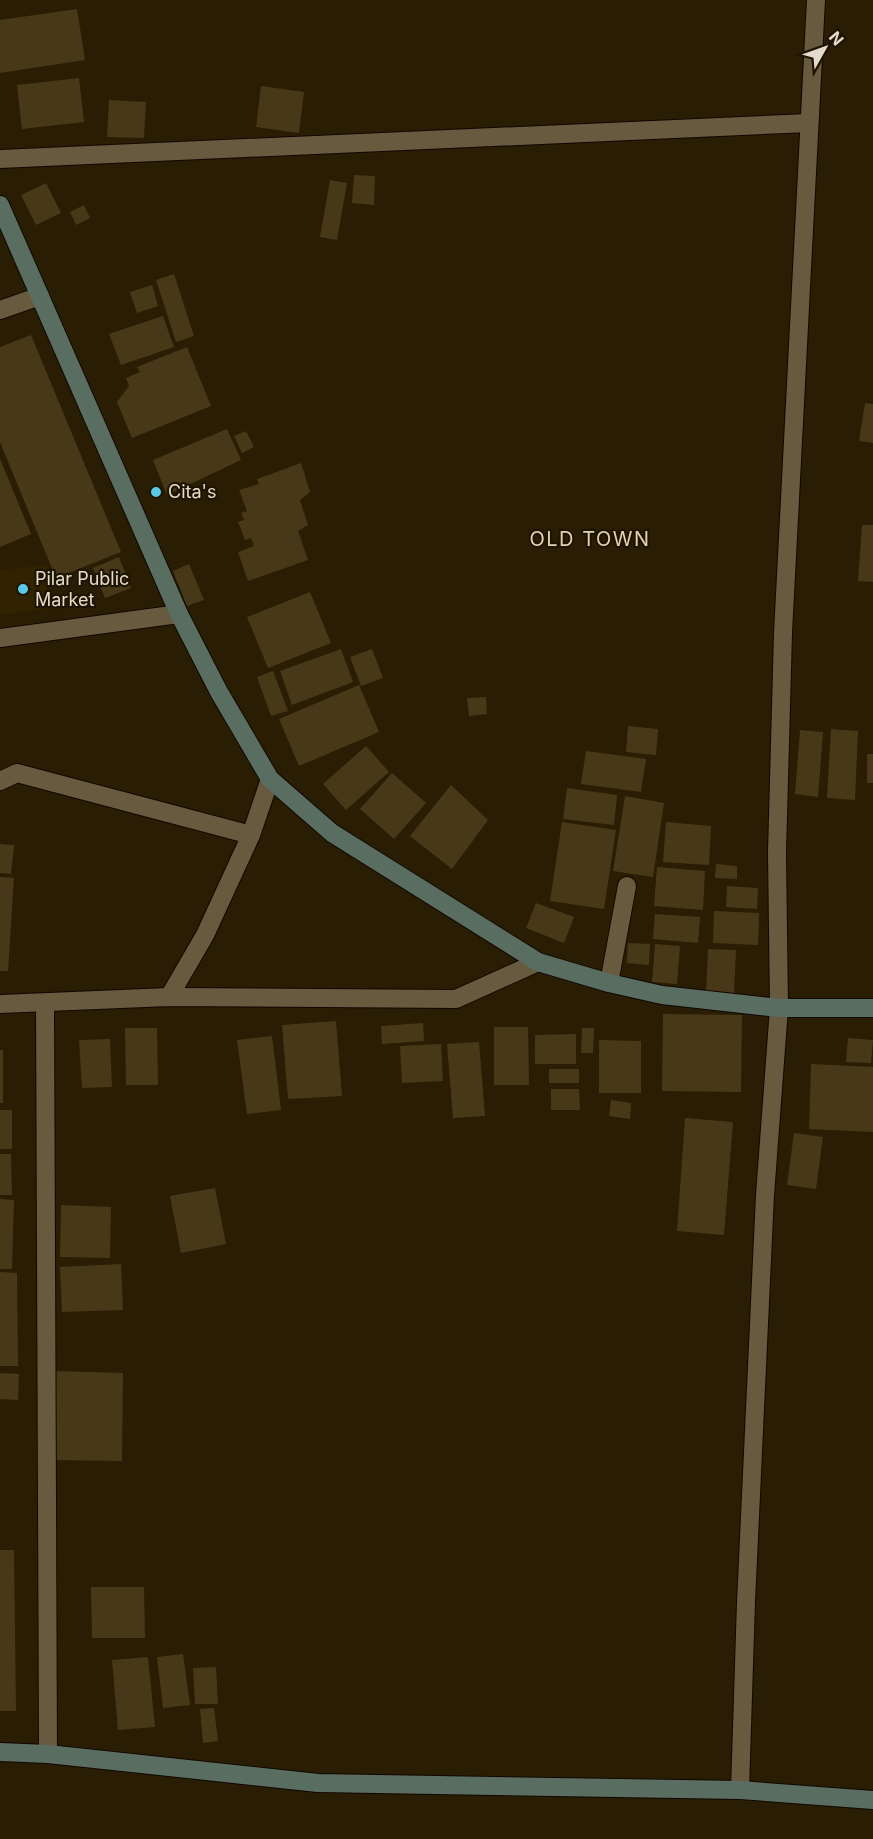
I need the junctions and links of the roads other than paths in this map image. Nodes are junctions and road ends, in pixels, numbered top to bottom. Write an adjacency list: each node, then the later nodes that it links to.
1 (816, 0): 2 (street)
2 (809, 123): 3 (street); 18 (street)
3 (0, 159)
4 (0, 205): 5 (main road)
5 (40, 296): 6 (street); 7 (main road)
6 (0, 310)
7 (179, 614): 8 (street); 9 (main road)
8 (0, 638)
9 (270, 779): 11 (street); 13 (main road)
10 (0, 781): 11 (street)
11 (251, 835): 15 (street)
12 (627, 886): 14 (street)
13 (538, 962): 14 (main road); 15 (street)
14 (609, 983): 18 (main road)
15 (169, 997): 16 (street)
16 (45, 1003): 17 (street); 21 (street)
17 (0, 1004)
18 (779, 1008): 19 (main road); 22 (street)
19 (873, 1008)
20 (0, 1752): 21 (main road)
21 (48, 1754): 22 (main road)
22 (740, 1790): 23 (main road)
23 (873, 1800)

